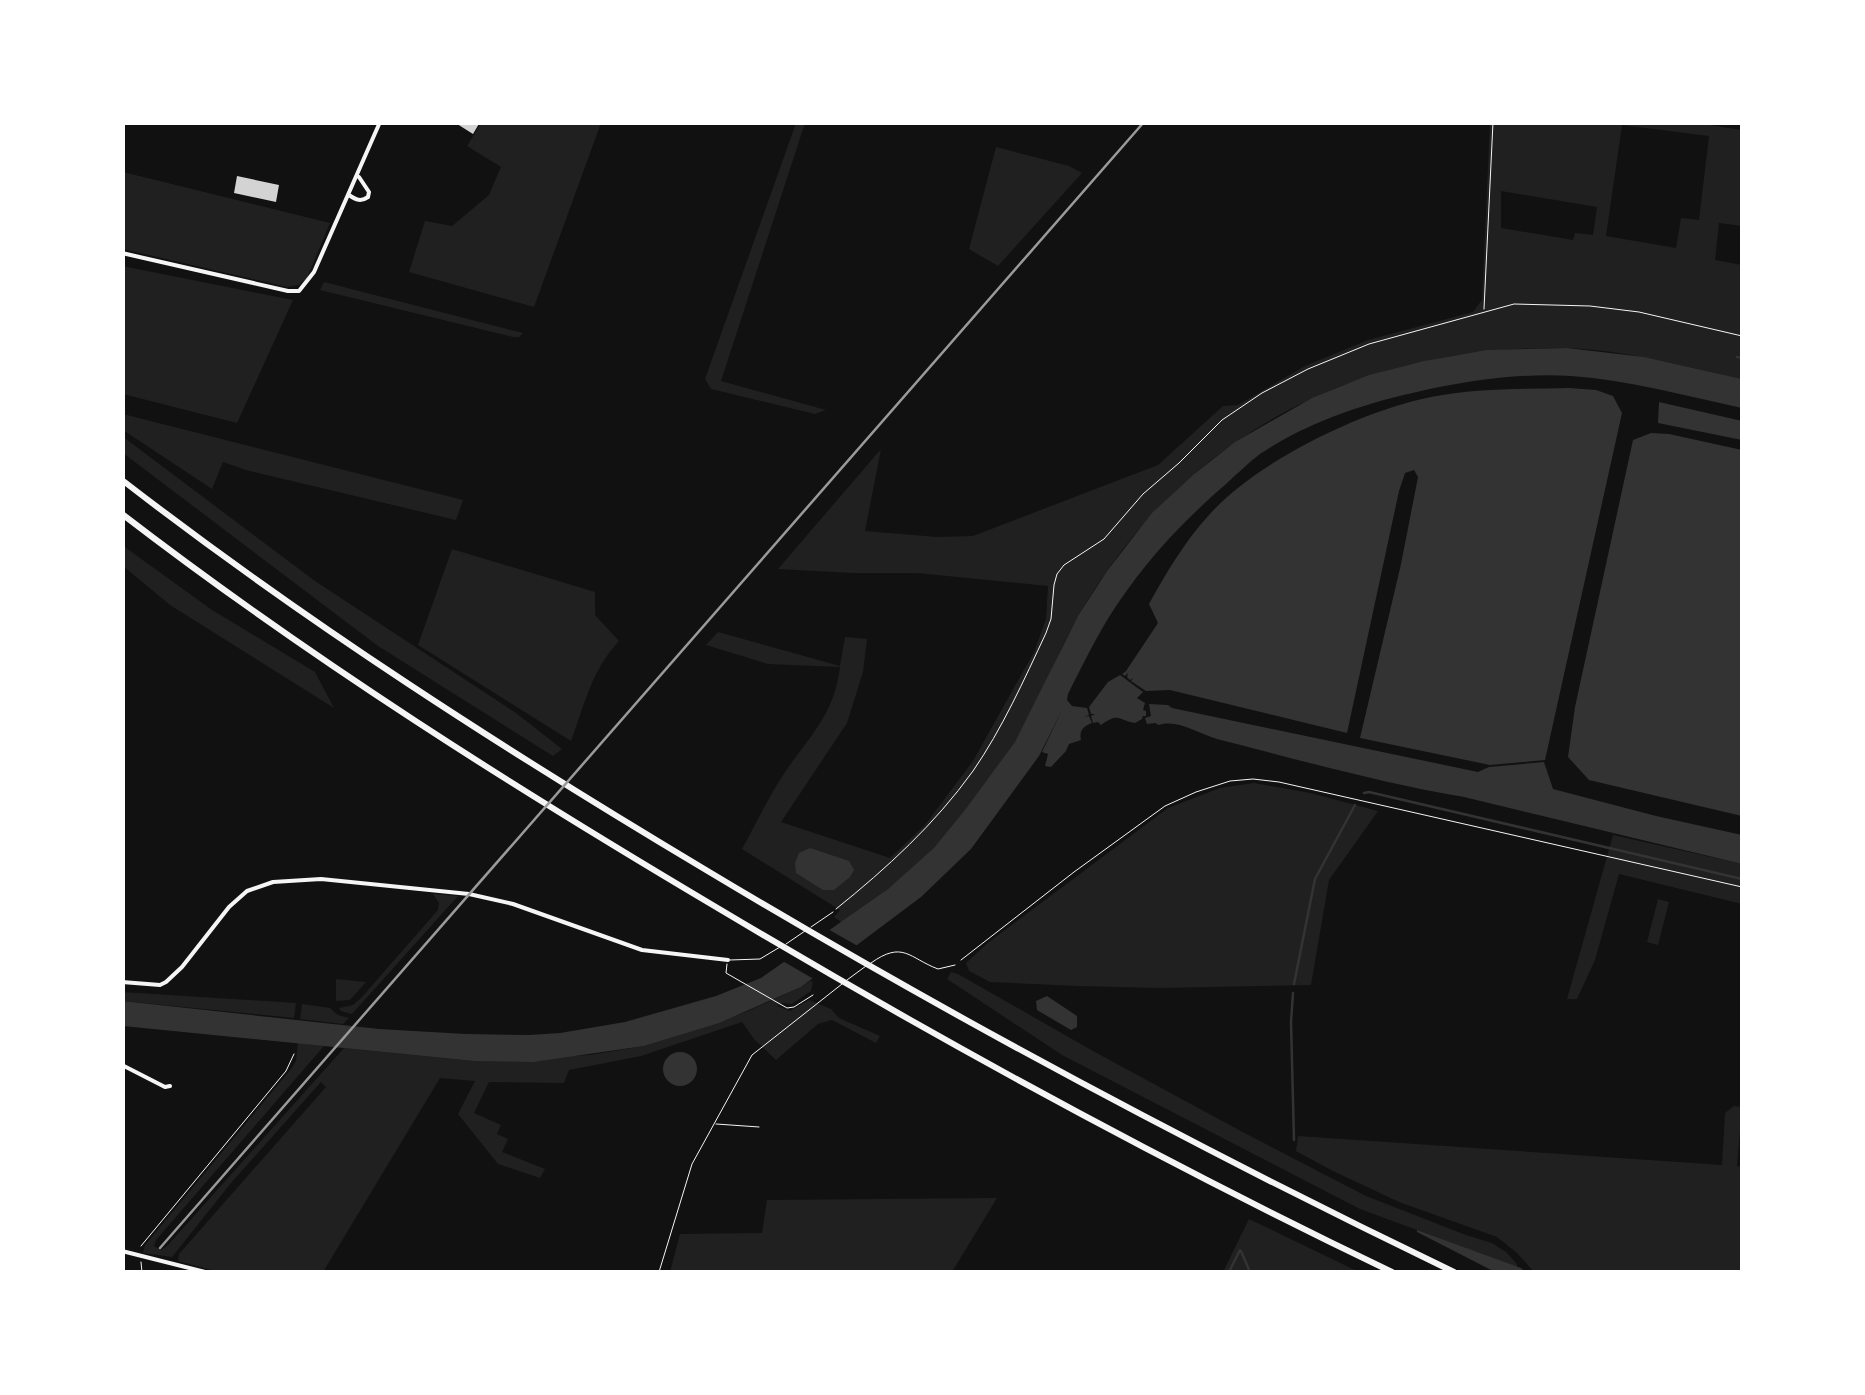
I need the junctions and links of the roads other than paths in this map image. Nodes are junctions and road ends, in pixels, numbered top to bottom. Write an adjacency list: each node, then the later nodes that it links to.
1 (380, 122): 2 (street)
2 (358, 176): 3 (street); 3 (street)
3 (350, 195): 4 (street)
4 (122, 253)
5 (122, 480): 20 (highway)
6 (122, 514): 19 (highway)
7 (833, 912): 8 (lane)
8 (728, 960): 10 (street); 11 (lane)
9 (955, 965): 14 (lane)
10 (122, 982)
11 (813, 995)
12 (122, 1066): 13 (street)
13 (170, 1086)
14 (713, 1124): 15 (lane); 18 (lane)
15 (759, 1126)
16 (122, 1251): 17 (street)
17 (205, 1272)
18 (659, 1272)
19 (1392, 1272)
20 (1454, 1272)

